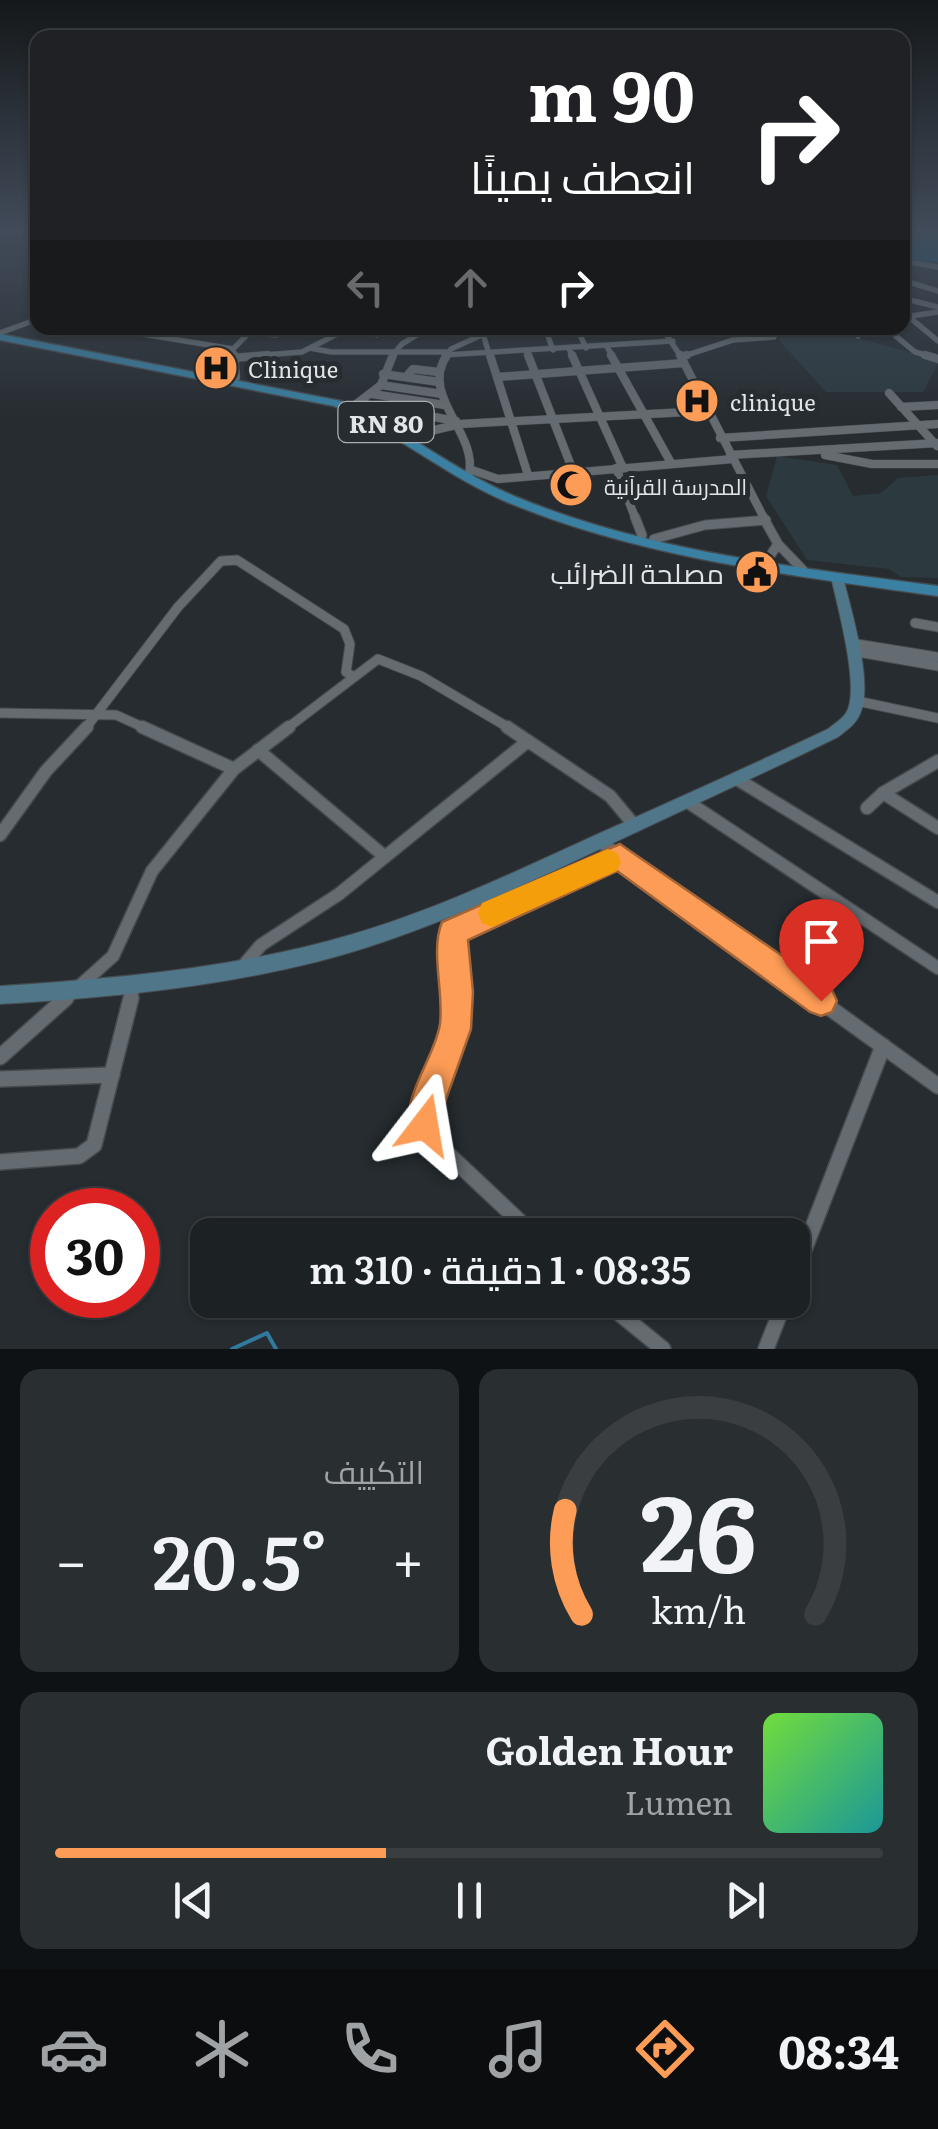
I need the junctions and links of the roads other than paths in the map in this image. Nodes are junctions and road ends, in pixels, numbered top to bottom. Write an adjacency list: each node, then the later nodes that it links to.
1 (910, 300): 2 (street)
2 (938, 309): 3 (street)
3 (910, 315)
4 (910, 319): 5 (street)
5 (920, 326): 6 (street); 20 (street)
6 (938, 326)
7 (9, 332): 40 (main road, RN 80); 47 (main road, RN 80)
8 (134, 335): 28 (street)
9 (245, 335): 28 (street)
10 (335, 335): 22 (street)
11 (417, 335): 25 (street)
12 (480, 335): 29 (street)
13 (482, 335): 30 (street)
14 (548, 335): 26 (street)
15 (580, 335): 23 (street)
16 (667, 335): 19 (street)
17 (774, 335): 32 (street)
18 (894, 335): 31 (street)
19 (672, 341): 21 (street); 32 (street)
20 (938, 341)
21 (608, 346): 23 (street); 33 (street)
22 (310, 348): 25 (street); 28 (street)
23 (586, 348): 24 (street)
24 (568, 349): 26 (street); 34 (street)
25 (392, 350): 29 (street); 36 (street)
26 (553, 350): 27 (street)
27 (527, 351): 30 (street); 37 (street)
28 (232, 353): 40 (street)
29 (446, 353): 30 (street); 35 (street)
30 (489, 353): 39 (street)
31 (938, 359)
32 (683, 360): 33 (street); 50 (street)
33 (620, 368): 34 (street); 51 (street)
34 (579, 370): 37 (street); 52 (street)
35 (439, 372): 38 (street); 41 (street)
36 (383, 374): 38 (street); 42 (street)
37 (536, 374): 39 (street); 53 (street)
38 (406, 377): 41 (street)
39 (497, 377): 55 (street)
40 (236, 378): 47 (main road, RN 80)
41 (440, 382): 44 (street)
42 (381, 384): 43 (street); 44 (street)
43 (372, 394): 47 (street); 48 (street)
44 (442, 394): 48 (street)
45 (889, 394): 49 (street)
46 (938, 405): 49 (street)
47 (355, 406): 54 (street); 58 (main road, RN 80); 71 (main road, RN 80)
48 (446, 406): 54 (street)
49 (902, 408): 57 (street)
50 (706, 411): 51 (street); 59 (street)
51 (645, 414): 52 (street); 63 (street)
52 (601, 417): 53 (street); 65 (street)
53 (556, 420): 55 (street); 66 (street)
54 (459, 423): 55 (street); 58 (street); 67 (street)
55 (512, 423): 68 (street)
56 (938, 424): 57 (street)
57 (918, 426): 59 (street); 60 (street)
58 (409, 436): 67 (main road, RN 80)
59 (720, 438): 62 (street)
60 (937, 445): 61 (street)
61 (812, 452): 62 (street); 64 (street)
62 (731, 457): 63 (street); 69 (street)
63 (671, 463): 65 (street)
64 (938, 464)
65 (619, 468): 66 (street); 70 (street)
66 (573, 471): 68 (street)
67 (470, 472): 68 (street); 71 (main road, RN 80)
68 (528, 475)
69 (747, 487): 70 (street); 72 (street)
70 (629, 496): 73 (street)
71 (567, 516): 73 (main road, RN 80); 75 (main road, RN 80)
72 (766, 520): 73 (street); 74 (street)
73 (648, 537): 75 (main road, RN 80)
74 (778, 544): 75 (street); 76 (street)
75 (759, 564): 76 (main road, RN 80)
76 (803, 570): 77 (main road, RN 80)
77 (837, 577): 78 (main road, RN 80); 81 (main road)
78 (936, 590)
79 (915, 623): 80 (street)
80 (938, 627)
81 (852, 647): 82 (street); 83 (street); 85 (main road)
82 (938, 657)
83 (938, 666)
84 (354, 677): 87 (street); 89 (street); 90 (street)
85 (857, 701): 88 (street); 93 (main road)
86 (0, 714): 87 (street)
87 (100, 714): 92 (street); 99 (street)
88 (938, 718)
89 (528, 741): 97 (street); 101 (street)
90 (258, 750): 92 (street); 101 (street)
91 (938, 761): 94 (street)
92 (234, 768): 107 (street)
93 (736, 780): 95 (main road); 103 (street)
94 (883, 794): 96 (street); 98 (street)
95 (688, 802): 97 (main road); 104 (street)
96 (867, 808)
97 (635, 826): 100 (main road)
98 (938, 828)
99 (0, 836)
100 (599, 841): 102 (street); 105 (main road)
101 (384, 856): 105 (street)
102 (620, 856): 109 (street); 115 (street)
103 (938, 902)
104 (938, 968)
105 (241, 970): 106 (main road)
106 (134, 986): 107 (main road); 111 (street)
107 (78, 990): 108 (main road); 110 (street)
108 (0, 995)
109 (883, 1046): 113 (street); 116 (street)
110 (0, 1057)
111 (112, 1075): 112 (street); 114 (street)
112 (0, 1079)
113 (938, 1086)
114 (0, 1162)
115 (516, 1218)
116 (810, 1235)
117 (624, 1318): 119 (street)
118 (778, 1318): 120 (street)
119 (663, 1349)
120 (766, 1349)

